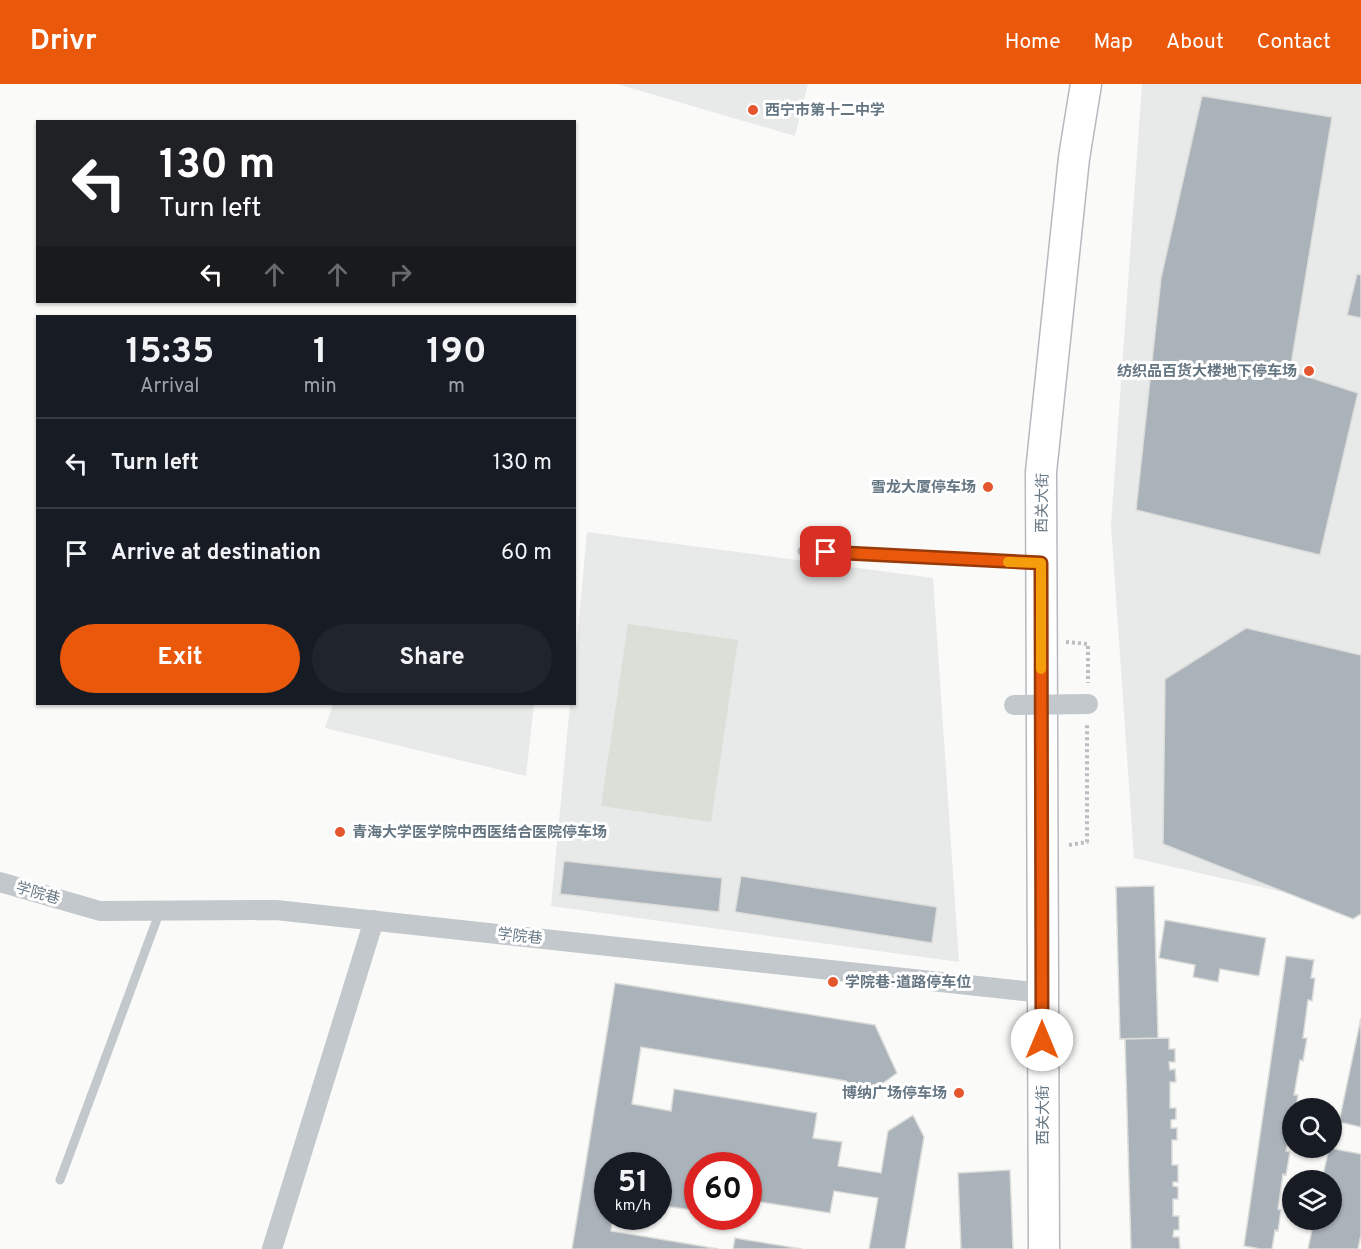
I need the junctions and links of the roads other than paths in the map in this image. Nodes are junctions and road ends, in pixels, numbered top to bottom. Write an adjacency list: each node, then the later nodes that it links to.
1 (1086, 84): 3 (main road, 西关大街)
2 (802, 551): 3 (lane)
3 (1041, 563): 9 (main road, 西关大街)
4 (1088, 704): 5 (street, bridge)
5 (1014, 705)
6 (0, 882): 7 (street, 学院巷)
7 (160, 910): 8 (street, 学院巷); 10 (lane)
8 (374, 920): 9 (street, 学院巷); 11 (street)
9 (1042, 993): 12 (main road, 西关大街)
10 (60, 1179)
11 (272, 1249)
12 (1044, 1249)

